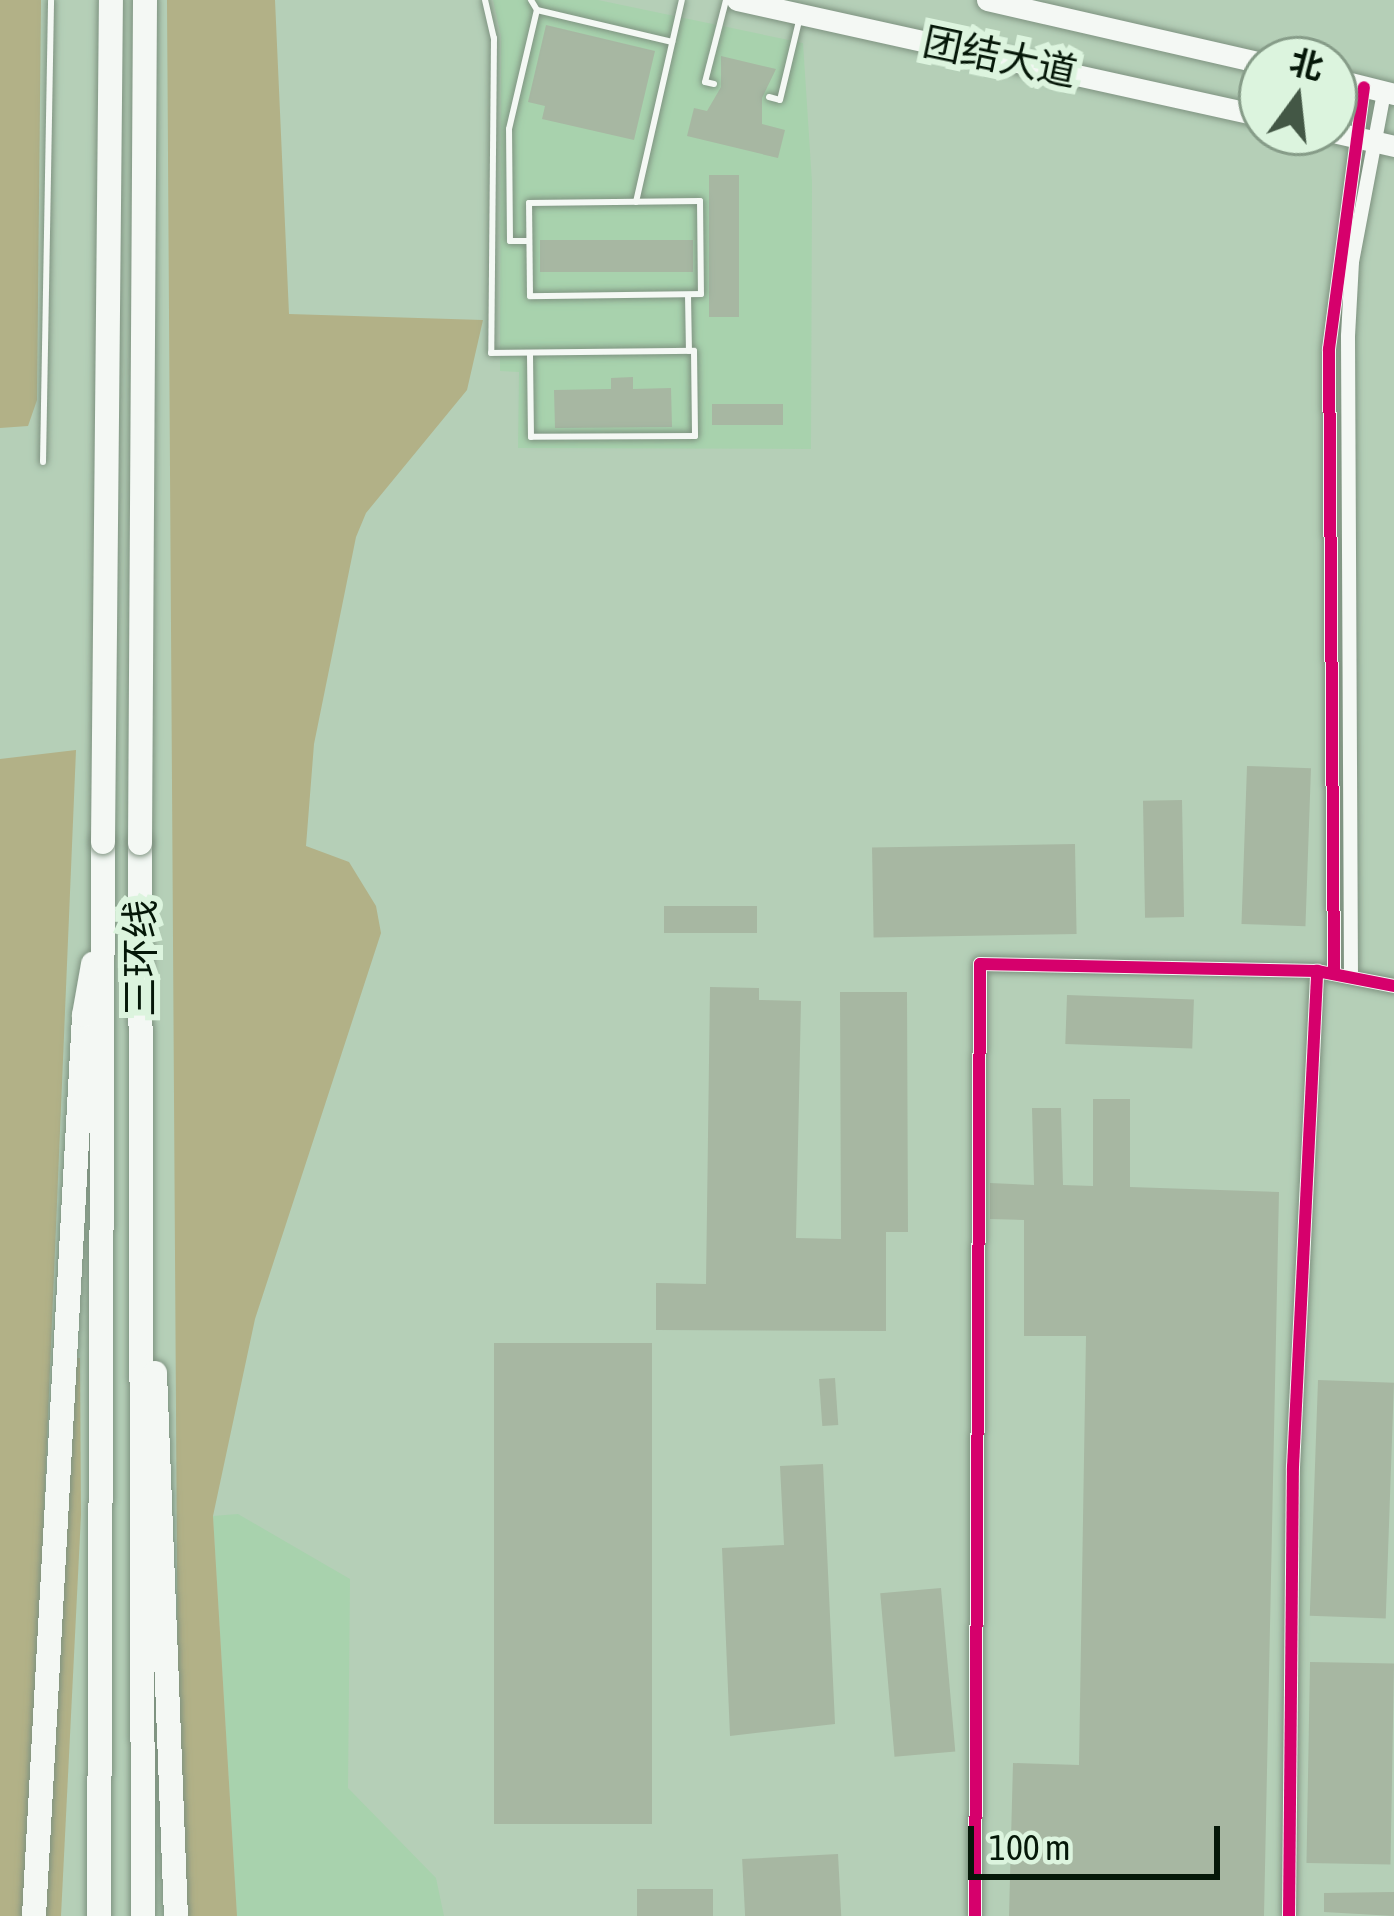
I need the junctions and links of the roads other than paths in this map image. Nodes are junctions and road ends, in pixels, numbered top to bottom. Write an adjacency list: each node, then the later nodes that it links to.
1 (51, 0): 24 (lane)
2 (111, 0): 25 (highway, 三环线, bridge)
3 (145, 0): 29 (highway, 三环线, bridge)
4 (485, 0): 23 (lane)
5 (531, 0): 10 (lane)
6 (682, 0): 12 (lane)
7 (726, 0): 14 (lane)
8 (737, 0): 11 (main road, 团结大道)
9 (987, 0): 13 (main road, 团结大道)
10 (537, 10): 12 (lane); 20 (lane)
11 (801, 14): 16 (lane); 17 (main road, 团结大道)
12 (672, 42): 19 (lane)
13 (1238, 58)
14 (714, 84)
15 (1381, 91): 18 (street)
16 (769, 98)
17 (1238, 111)
18 (1364, 139): 26 (street); 27 (street)
19 (636, 202): 20 (lane); 21 (lane)
20 (529, 241): 21 (lane)
21 (688, 295): 22 (lane)
22 (689, 351): 23 (lane); 23 (lane)
23 (530, 353)
24 (44, 462)
25 (104, 915): 30 (highway); 31 (highway, 三环线)
26 (1325, 972): 27 (street); 34 (street); 35 (street)
27 (1351, 975): 28 (street)
28 (1394, 986)
29 (140, 1325): 32 (highway, 三环线); 33 (highway)
30 (34, 1916)
31 (96, 1916)
32 (143, 1916)
33 (176, 1916)
34 (975, 1916)
35 (1289, 1916)

